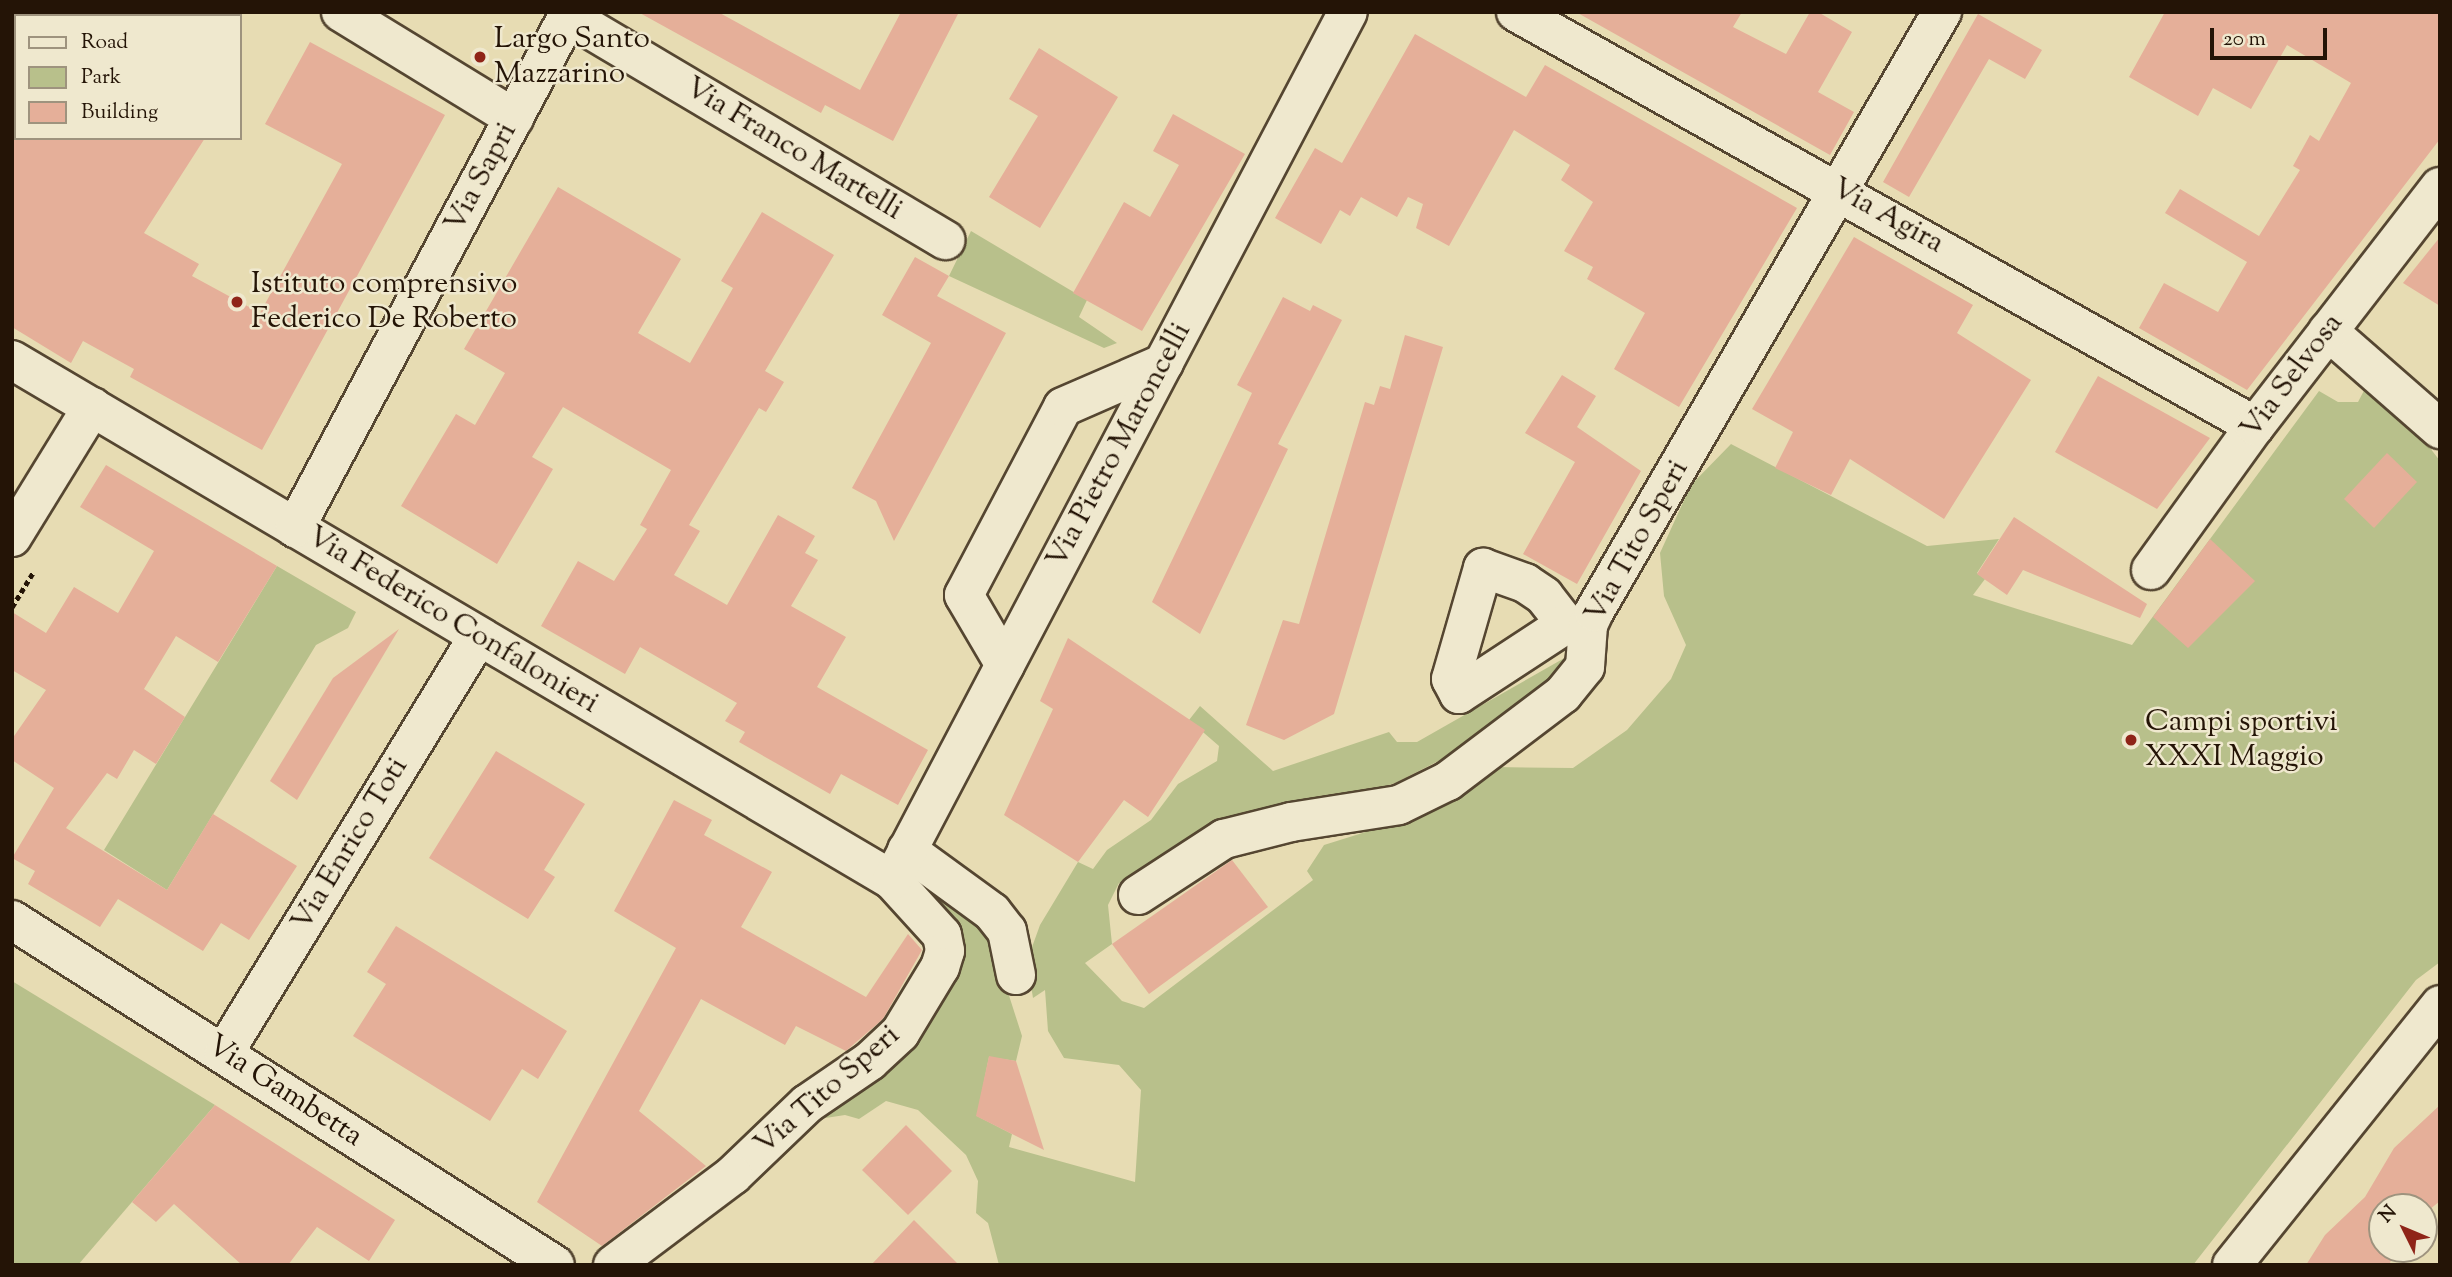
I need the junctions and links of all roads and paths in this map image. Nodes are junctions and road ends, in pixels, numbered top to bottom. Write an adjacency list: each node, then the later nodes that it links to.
1 (341, 12): 6 (street)
2 (1348, 12): 12 (street, Via Pietro Maroncelli)
3 (1516, 12): 8 (street, Via Agira)
4 (1942, 12): 8 (street, Via Tito Speri)
5 (569, 14): 6 (street, Via Sapri); 9 (street, Via Franco Martelli)
6 (514, 118): 16 (street, Via Sapri)
7 (2440, 187): 10 (street, Via Selvosa)
8 (1840, 191): 14 (street, Via Agira); 23 (street, Via Tito Speri)
9 (946, 240)
10 (2328, 331): 14 (street, Via Selvosa); 15 (street)
11 (12, 360): 13 (street, Via Federico Confalonieri)
12 (1164, 363): 21 (street, Via Pietro Maroncelli); 21 (street)
13 (92, 407): 16 (street, Via Federico Confalonieri); 17 (street)
14 (2255, 426): 18 (street, Via Selvosa)
15 (2440, 429)
16 (295, 528): 20 (street, Via Federico Confalonieri)
17 (27, 548): 19 (path)
18 (2151, 570)
19 (12, 607)
20 (478, 637): 22 (street, Via Federico Confalonieri); 27 (street, Via Enrico Toti)
21 (1004, 665): 22 (street, Via Pietro Maroncelli)
22 (900, 865): 25 (street, Via Federico Confalonieri); 29 (street, Via Tito Speri)
23 (1138, 895)
24 (12, 920): 27 (street, Via Gambetta)
25 (1016, 975)
26 (2434, 1024): 30 (street)
27 (224, 1053): 28 (street, Via Gambetta)
28 (555, 1265)
29 (613, 1265)
30 (2232, 1265)

